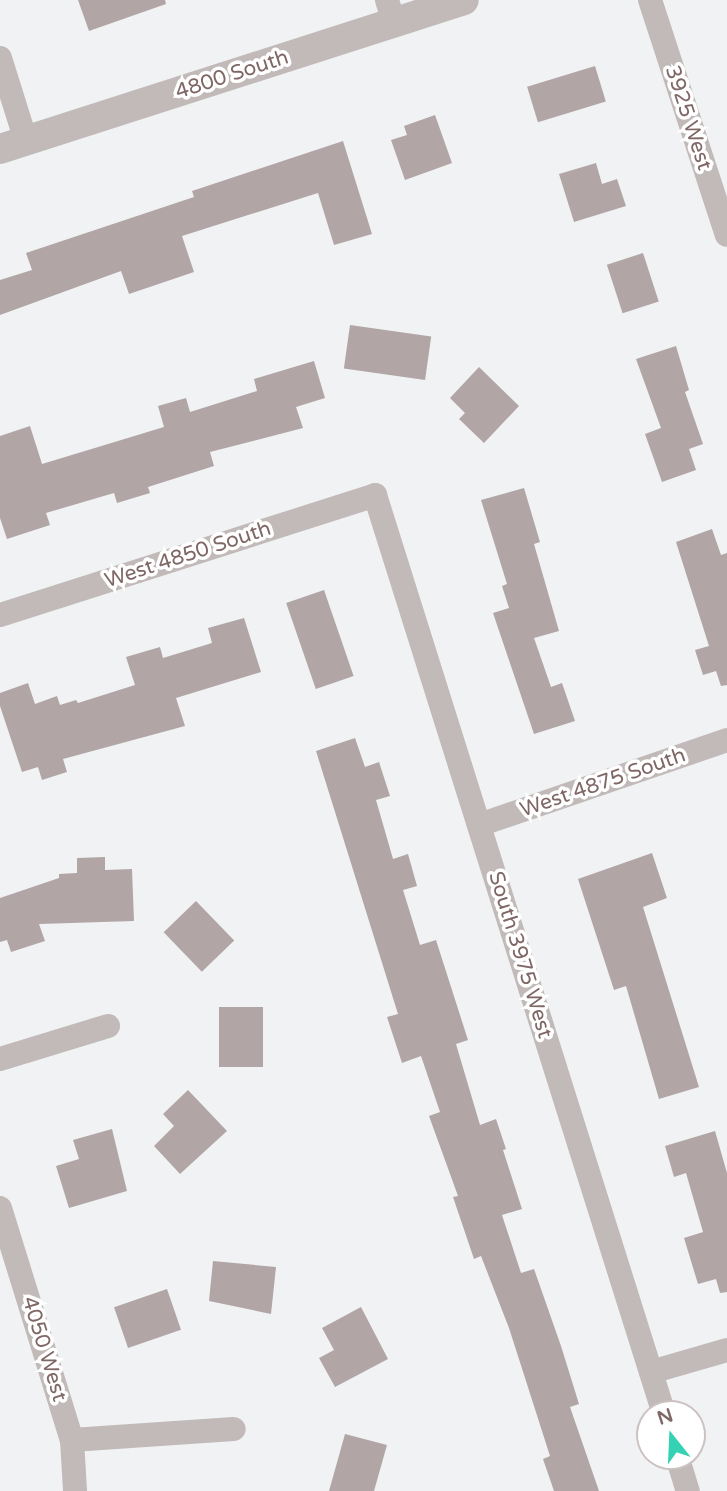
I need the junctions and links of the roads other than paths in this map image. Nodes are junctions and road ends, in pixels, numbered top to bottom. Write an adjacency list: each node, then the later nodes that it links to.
1 (464, 0): 3 (street, 4800 South)
2 (650, 0): 6 (street, 3925 West)
3 (390, 11): 5 (street, 4800 South)
4 (0, 58): 5 (street)
5 (13, 145)
6 (727, 235)
7 (375, 495): 8 (street, West 4850 South); 10 (street, South 3975 West)
8 (0, 615)
9 (727, 740): 10 (street, West 4875 South)
10 (479, 825): 15 (street, South 3975 West)
11 (108, 1026): 12 (street)
12 (0, 1059)
13 (0, 1208): 18 (street, 4050 West)
14 (727, 1350): 15 (street)
15 (651, 1372): 16 (street, South 3975 West)
16 (660, 1400)
17 (234, 1429): 18 (street)
18 (72, 1440): 20 (street, 4050 West)
19 (681, 1470): 21 (street)
20 (75, 1491)
21 (688, 1491)

